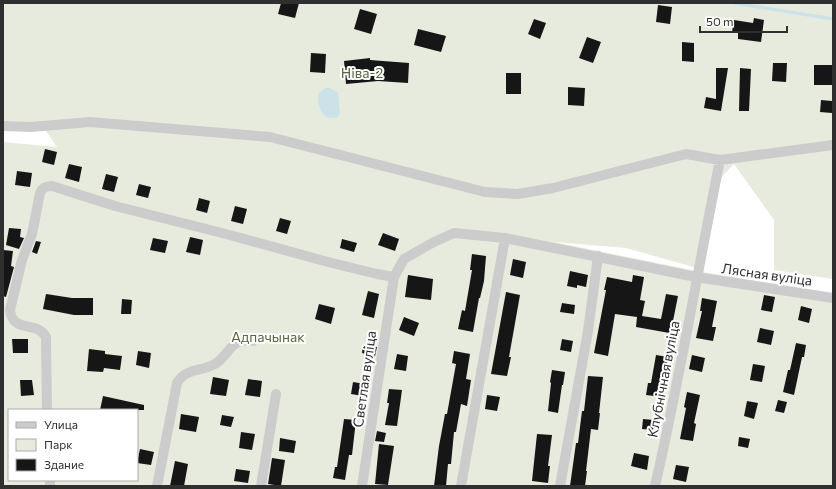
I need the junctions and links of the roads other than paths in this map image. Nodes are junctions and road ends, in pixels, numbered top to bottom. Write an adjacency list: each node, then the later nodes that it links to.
1 (3, 126): 3 (street)
2 (833, 145): 3 (street)
3 (720, 160): 7 (street, Клубнічная вуліца)
4 (505, 238): 5 (street, Лясная вуліца); 6 (street, Лясная вуліца); 15 (street)
5 (598, 256): 7 (street, Лясная вуліца); 16 (street)
6 (394, 277): 11 (street); 14 (street, Светлая вуліца)
7 (696, 277): 8 (street, Лясная вуліца); 17 (street, Клубнічная вуліца)
8 (833, 298)
9 (253, 341): 12 (street)
10 (276, 394): 13 (street)
11 (47, 409)
12 (157, 486)
13 (261, 486)
14 (362, 486)
15 (461, 486)
16 (560, 486)
17 (655, 486)

